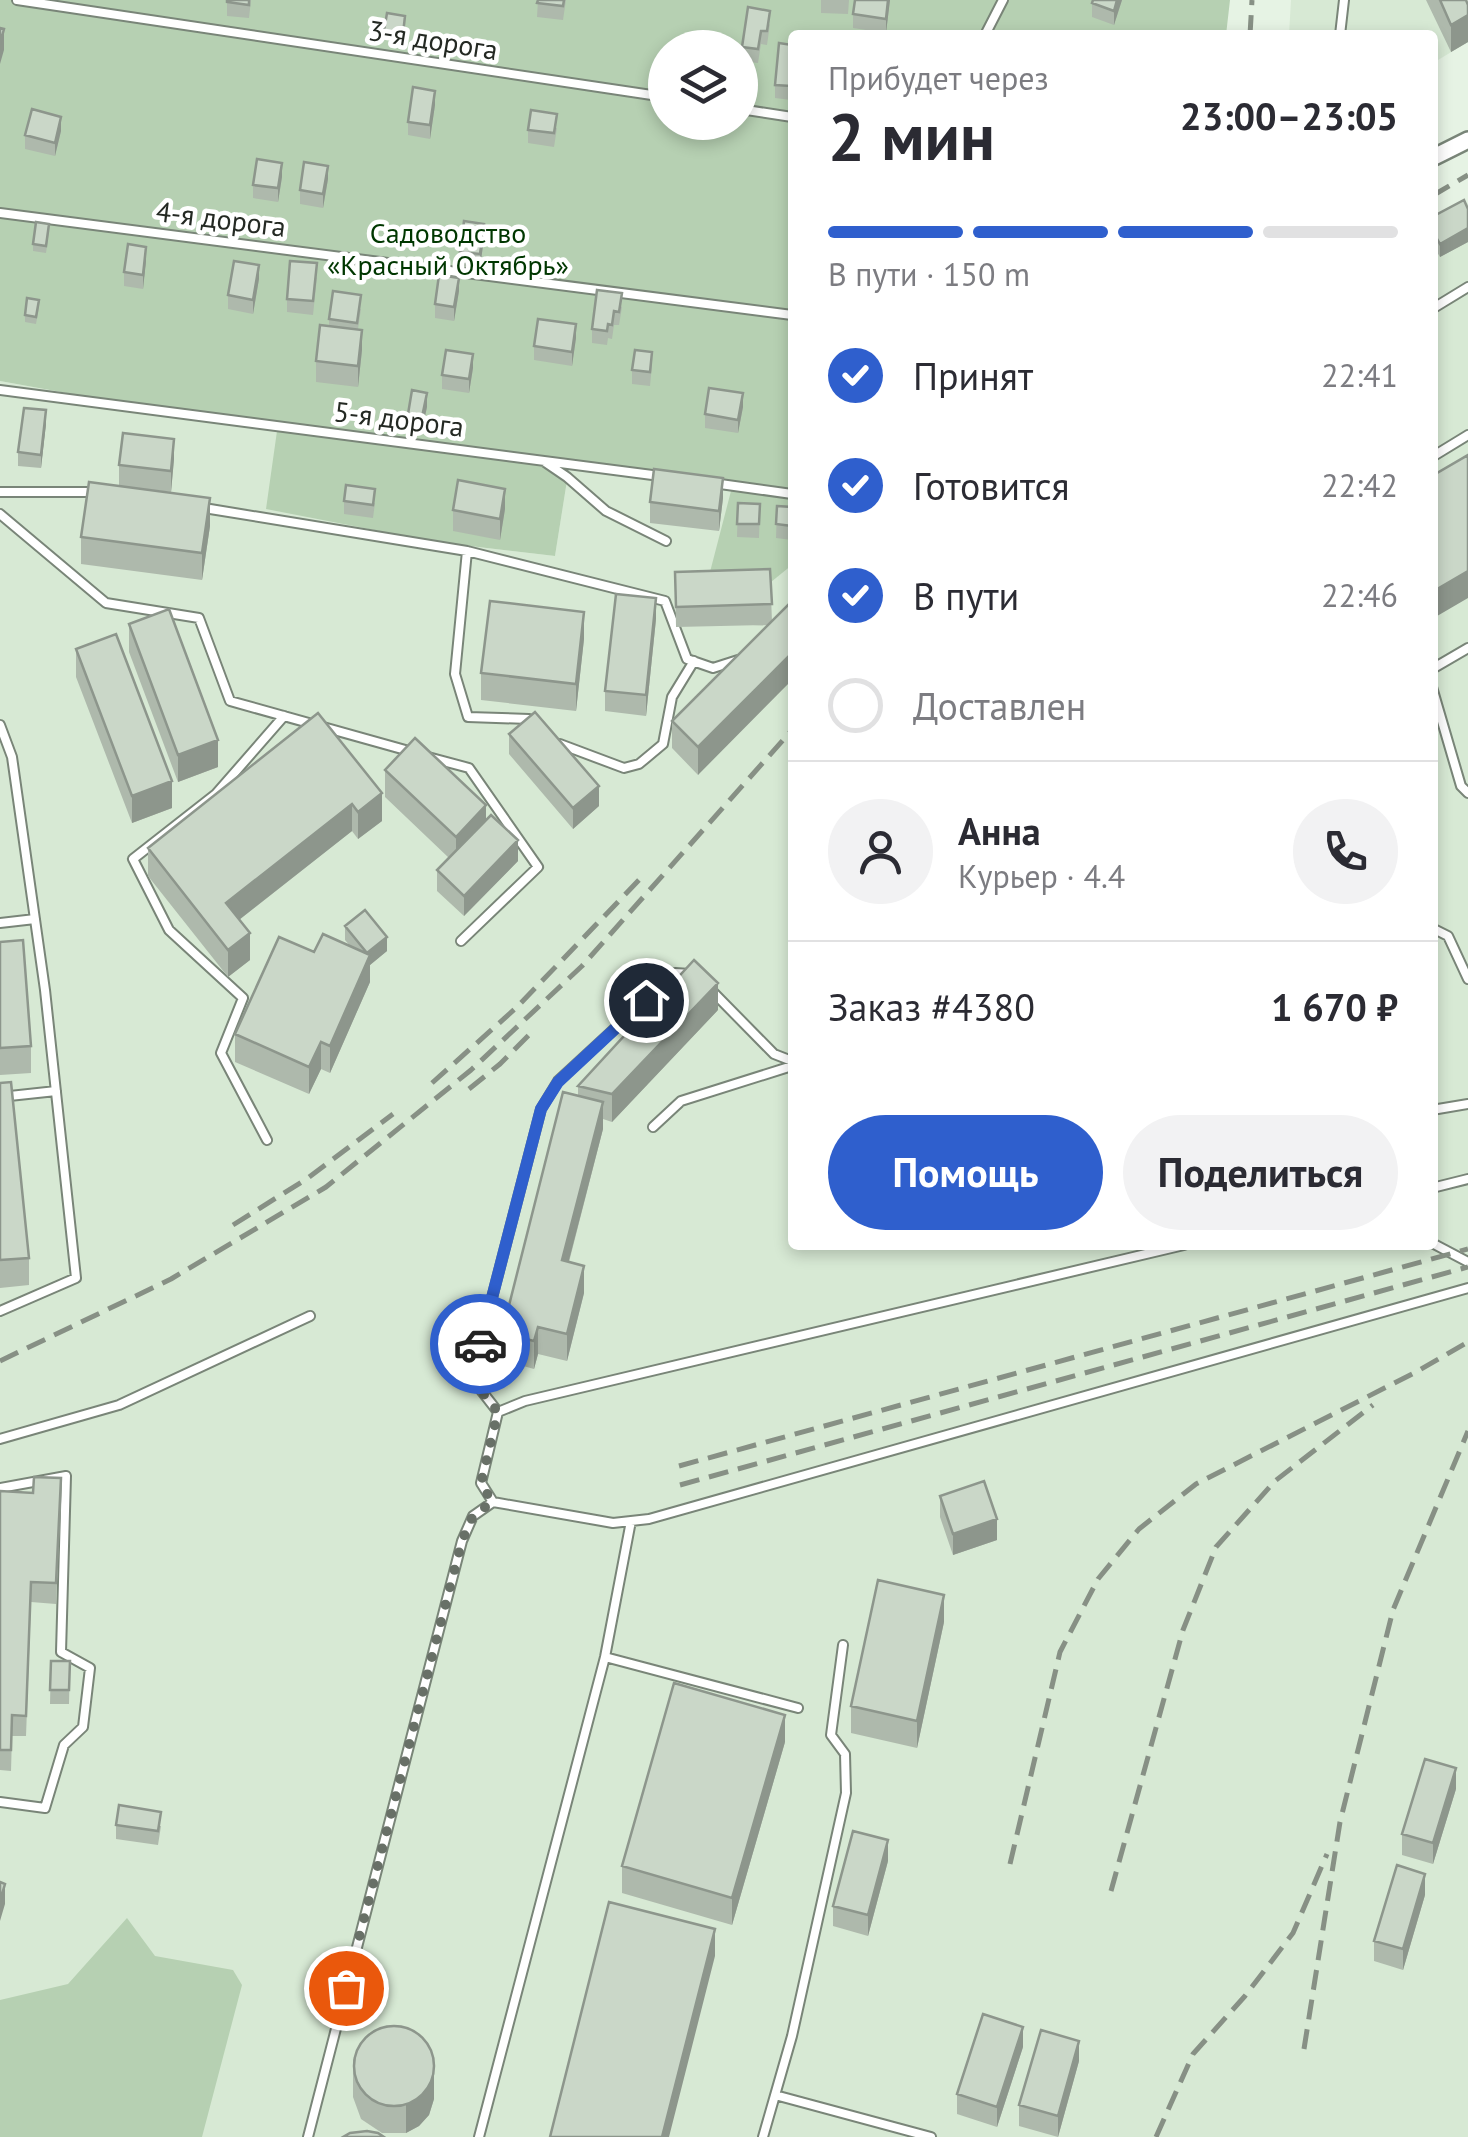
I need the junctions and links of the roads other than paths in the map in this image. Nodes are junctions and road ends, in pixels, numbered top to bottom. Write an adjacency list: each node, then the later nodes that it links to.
1 (17, 0): 6 (lane, 3-я дорога)
2 (1003, 0): 4 (lane)
3 (1344, 0): 5 (lane)
4 (988, 30)
5 (1341, 30)
6 (648, 95)
7 (758, 112): 8 (lane)
8 (788, 116)
9 (1468, 140): 10 (street)
10 (1438, 155)
11 (0, 213): 14 (lane, 4-я дорога)
12 (1468, 287): 13 (lane)
13 (1438, 306)
14 (788, 313)
15 (0, 390): 18 (lane, 5-я дорога)
16 (1468, 436): 17 (lane)
17 (1438, 454)
18 (542, 461): 19 (lane, 5-я дорога); 26 (lane)
19 (677, 478)
20 (696, 481): 23 (lane)
21 (0, 492): 22 (lane)
22 (103, 492)
23 (788, 493)
24 (199, 508): 27 (lane)
25 (0, 514): 33 (lane)
26 (666, 541)
27 (467, 550): 30 (lane); 35 (lane)
28 (1468, 648): 31 (lane)
29 (742, 659): 30 (lane)
30 (694, 661): 36 (lane)
31 (1438, 666)
32 (1438, 704): 37 (lane)
33 (284, 716): 41 (lane); 52 (lane)
34 (0, 725): 38 (lane)
35 (540, 728)
36 (552, 737)
37 (1466, 787)
38 (35, 919): 39 (lane); 47 (lane)
39 (0, 924)
40 (1438, 931): 43 (lane)
41 (462, 941)
42 (694, 974): 62 (lane)
43 (1468, 980)
44 (708, 987): 45 (lane)
45 (788, 1061)
46 (788, 1064): 51 (lane)
47 (56, 1091): 48 (lane); 60 (lane)
48 (0, 1097)
49 (1468, 1104): 50 (lane)
50 (1438, 1109)
51 (653, 1127)
52 (267, 1140)
53 (1464, 1181): 54 (lane); 55 (lane)
54 (1438, 1187)
55 (1468, 1195)
56 (1438, 1246): 58 (lane)
57 (1163, 1250): 62 (lane)
58 (1468, 1262)
59 (1468, 1288): 66 (lane)
60 (0, 1311)
61 (310, 1316): 63 (lane)
62 (498, 1412): 65 (lane)
63 (0, 1439)
64 (0, 1488): 70 (lane)
65 (492, 1502): 66 (lane); 73 (lane)
66 (631, 1521): 68 (lane)
67 (843, 1644): 71 (lane)
68 (605, 1657): 69 (lane); 74 (lane)
69 (798, 1708)
70 (0, 1802)
71 (775, 2095): 72 (lane); 75 (lane)
72 (893, 2132): 76 (lane)
73 (308, 2137)
74 (480, 2137)
75 (762, 2137)
76 (931, 2137)

